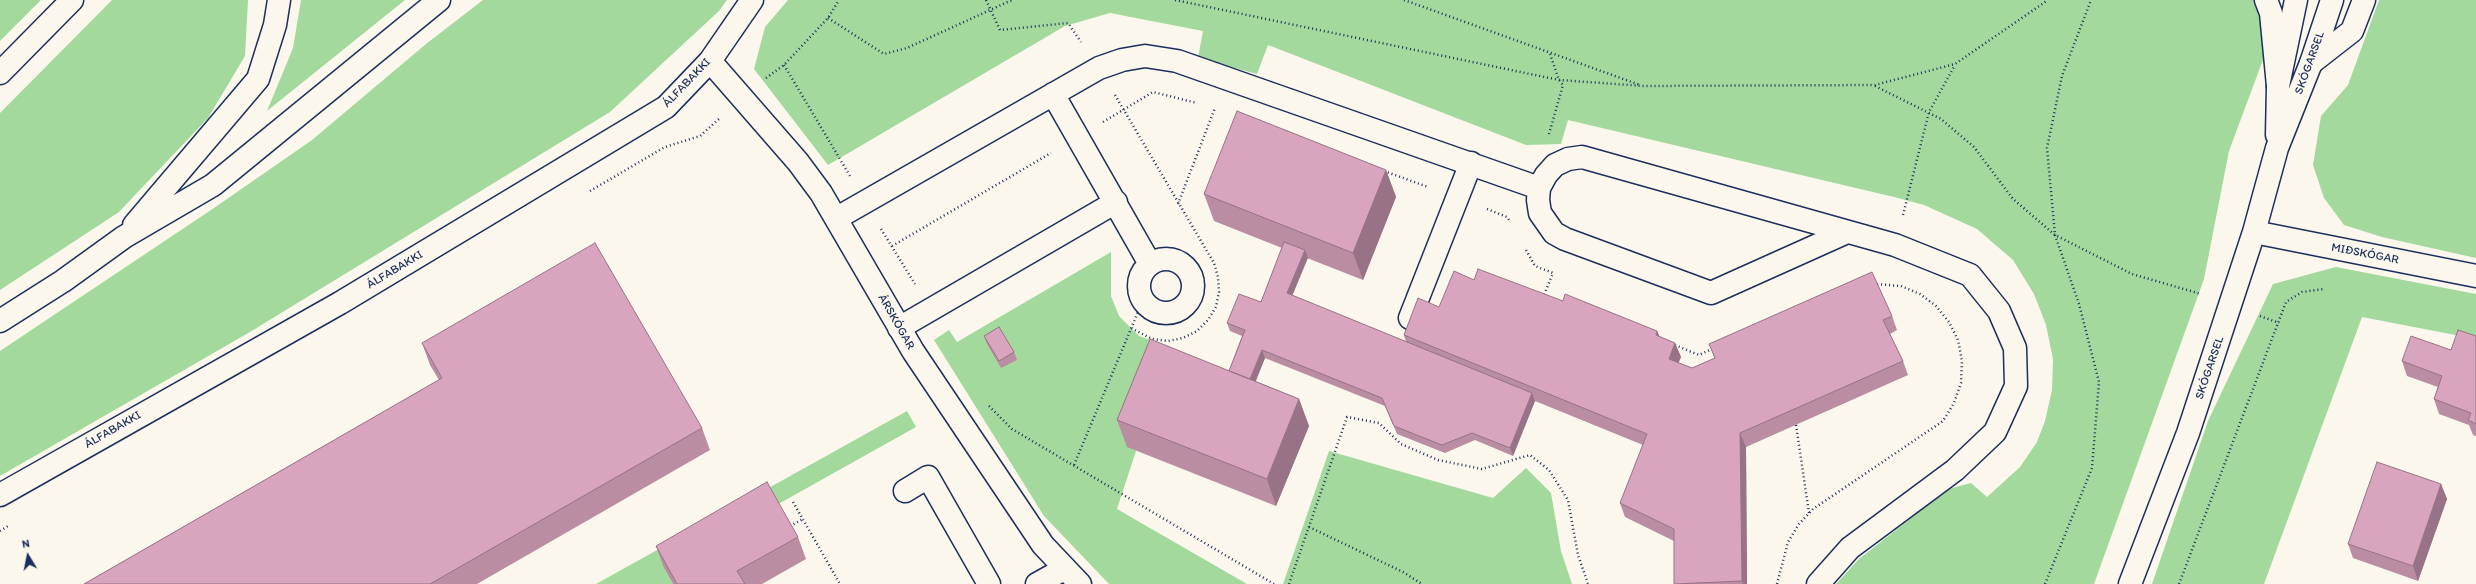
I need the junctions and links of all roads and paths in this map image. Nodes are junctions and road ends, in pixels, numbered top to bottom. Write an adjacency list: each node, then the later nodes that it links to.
1 (72, 0): 24 (main road)
2 (279, 0): 56 (main road)
3 (439, 0): 56 (main road)
4 (752, 0): 19 (main road, ÁLFABAKKI)
5 (839, 0): 17 (path)
6 (986, 0): 16 (path)
7 (1012, 0): 16 (path)
8 (1175, 0): 27 (path)
9 (1404, 0): 18 (path)
10 (2048, 0): 21 (path)
11 (2091, 0): 55 (path)
12 (2266, 0): 30 (main road)
13 (2296, 0): 30 (main road, SKÓGARSEL)
14 (2332, 0): 20 (main road, SKÓGARSEL)
15 (2364, 0): 20 (main road)
16 (989, 10): 17 (path); 23 (path)
17 (828, 18): 22 (path)
18 (1550, 54): 27 (path); 29 (path)
19 (710, 61): 51 (main road, ÁRSKÓGAR); 80 (main road, ÁLFABAKKI)
20 (2311, 63): 42 (main road, SKÓGARSEL)
21 (1955, 64): 28 (path); 37 (path)
22 (784, 65): 25 (path); 48 (path)
23 (1099, 68): 26 (main road); 31 (main road); 35 (path)
24 (0, 73)
25 (766, 78)
26 (1226, 78): 34 (path); 44 (main road)
27 (1559, 80): 29 (path); 40 (path)
28 (1875, 85): 29 (path); 37 (path)
29 (1644, 86)
30 (2278, 86): 42 (main road, SKÓGARSEL)
31 (1053, 94): 48 (main road); 49 (main road)
32 (1199, 103): 35 (path)
33 (1207, 105): 34 (path)
34 (1215, 107): 36 (path); 50 (path)
35 (1124, 110): 39 (path); 50 (path)
36 (1222, 110)
37 (1929, 112): 55 (path); 57 (path)
38 (721, 118): 41 (path)
39 (1096, 126)
40 (1549, 135)
41 (700, 136)
42 (2277, 148): 54 (main road, SKÓGARSEL)
43 (1055, 150): 58 (path)
44 (1471, 164): 46 (main road); 47 (main road)
45 (1377, 168): 47 (path)
46 (1539, 188): 53 (main road); 53 (main road)
47 (1458, 198): 52 (path); 69 (main road)
48 (865, 202): 51 (main road); 58 (path)
49 (1116, 202): 60 (main road); 67 (main road)
50 (1178, 204): 73 (path)
51 (837, 218): 72 (main road, ÁRSKÓGAR)
52 (1510, 223)
53 (1847, 232): 57 (main road)
54 (2254, 232): 61 (main road, MIÐSKÓGAR); 98 (main road, SKÓGARSEL)
55 (2056, 235): 64 (path); 97 (path)
56 (124, 237): 70 (main road)
57 (1895, 245): 96 (main road)
58 (892, 246): 67 (path)
59 (1524, 248): 65 (path)
60 (1150, 264): 66 (main road); 66 (main road)
61 (2476, 276)
62 (1867, 284): 82 (path)
63 (2324, 289): 71 (path)
64 (2208, 296)
65 (1552, 298)
66 (1143, 300): 73 (path)
67 (929, 310): 72 (main road)
68 (2260, 316): 71 (path)
69 (1410, 318)
70 (0, 321)
71 (2279, 323): 99 (path)
72 (899, 328): 86 (main road, ÁRSKÓGAR)
73 (1131, 328): 78 (path)
74 (1669, 343): 75 (path)
75 (1720, 346)
76 (986, 402): 78 (path)
77 (1796, 425): 82 (path)
78 (1074, 465): 91 (path)
79 (905, 491): 88 (main road)
80 (0, 495)
81 (793, 502): 83 (path)
82 (1809, 514): 95 (path)
83 (803, 519): 84 (path); 87 (path)
84 (787, 521)
85 (1309, 527): 92 (path); 93 (path); 94 (path)
86 (1064, 569): 89 (main road); 90 (main road, ÁRSKÓGAR)
87 (840, 584)
88 (989, 584)
89 (1037, 584)
90 (1080, 584)
91 (1274, 584)
92 (1289, 584)
93 (1422, 584)
94 (1588, 584)
95 (1777, 584)
96 (1818, 584)
97 (2045, 584)
98 (2130, 584)
99 (2179, 584)

